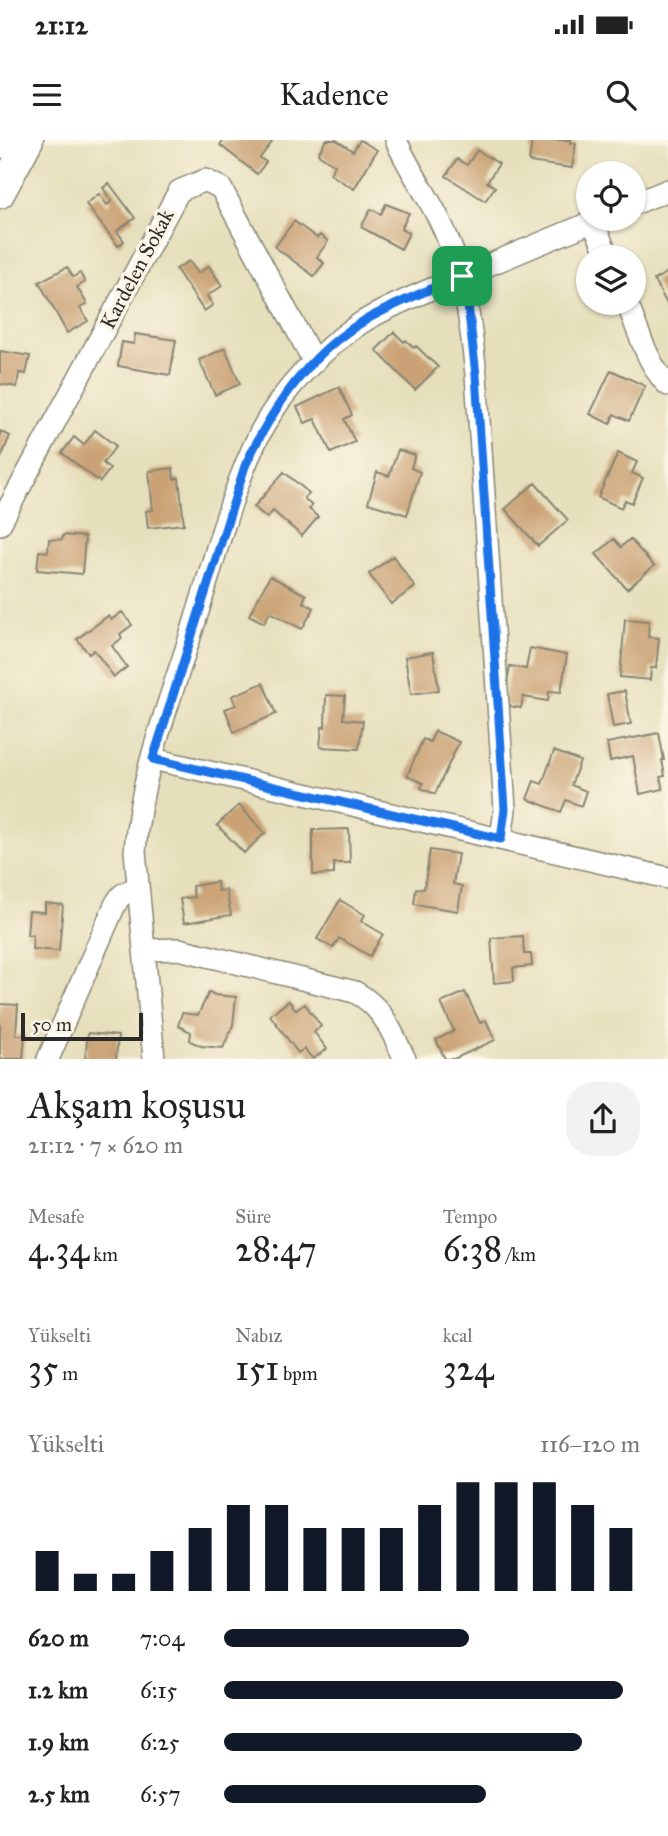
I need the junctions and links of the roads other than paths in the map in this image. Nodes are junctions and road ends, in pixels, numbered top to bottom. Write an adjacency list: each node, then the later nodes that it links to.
1 (29, 140): 4 (main road)
2 (402, 142): 7 (street)
3 (668, 190): 5 (street)
4 (0, 194)
5 (646, 199)
6 (576, 228): 7 (street)
7 (462, 276): 9 (street); 13 (street)
8 (632, 315): 10 (street)
9 (314, 362): 11 (street, Kardelen Sokak); 12 (street)
10 (668, 385)
11 (0, 524)
12 (153, 759): 13 (street); 15 (street)
13 (501, 839): 14 (street)
14 (668, 878)
15 (137, 889): 16 (street); 17 (street)
16 (145, 950): 18 (street); 19 (street)
17 (48, 1059)
18 (154, 1059)
19 (405, 1059)

